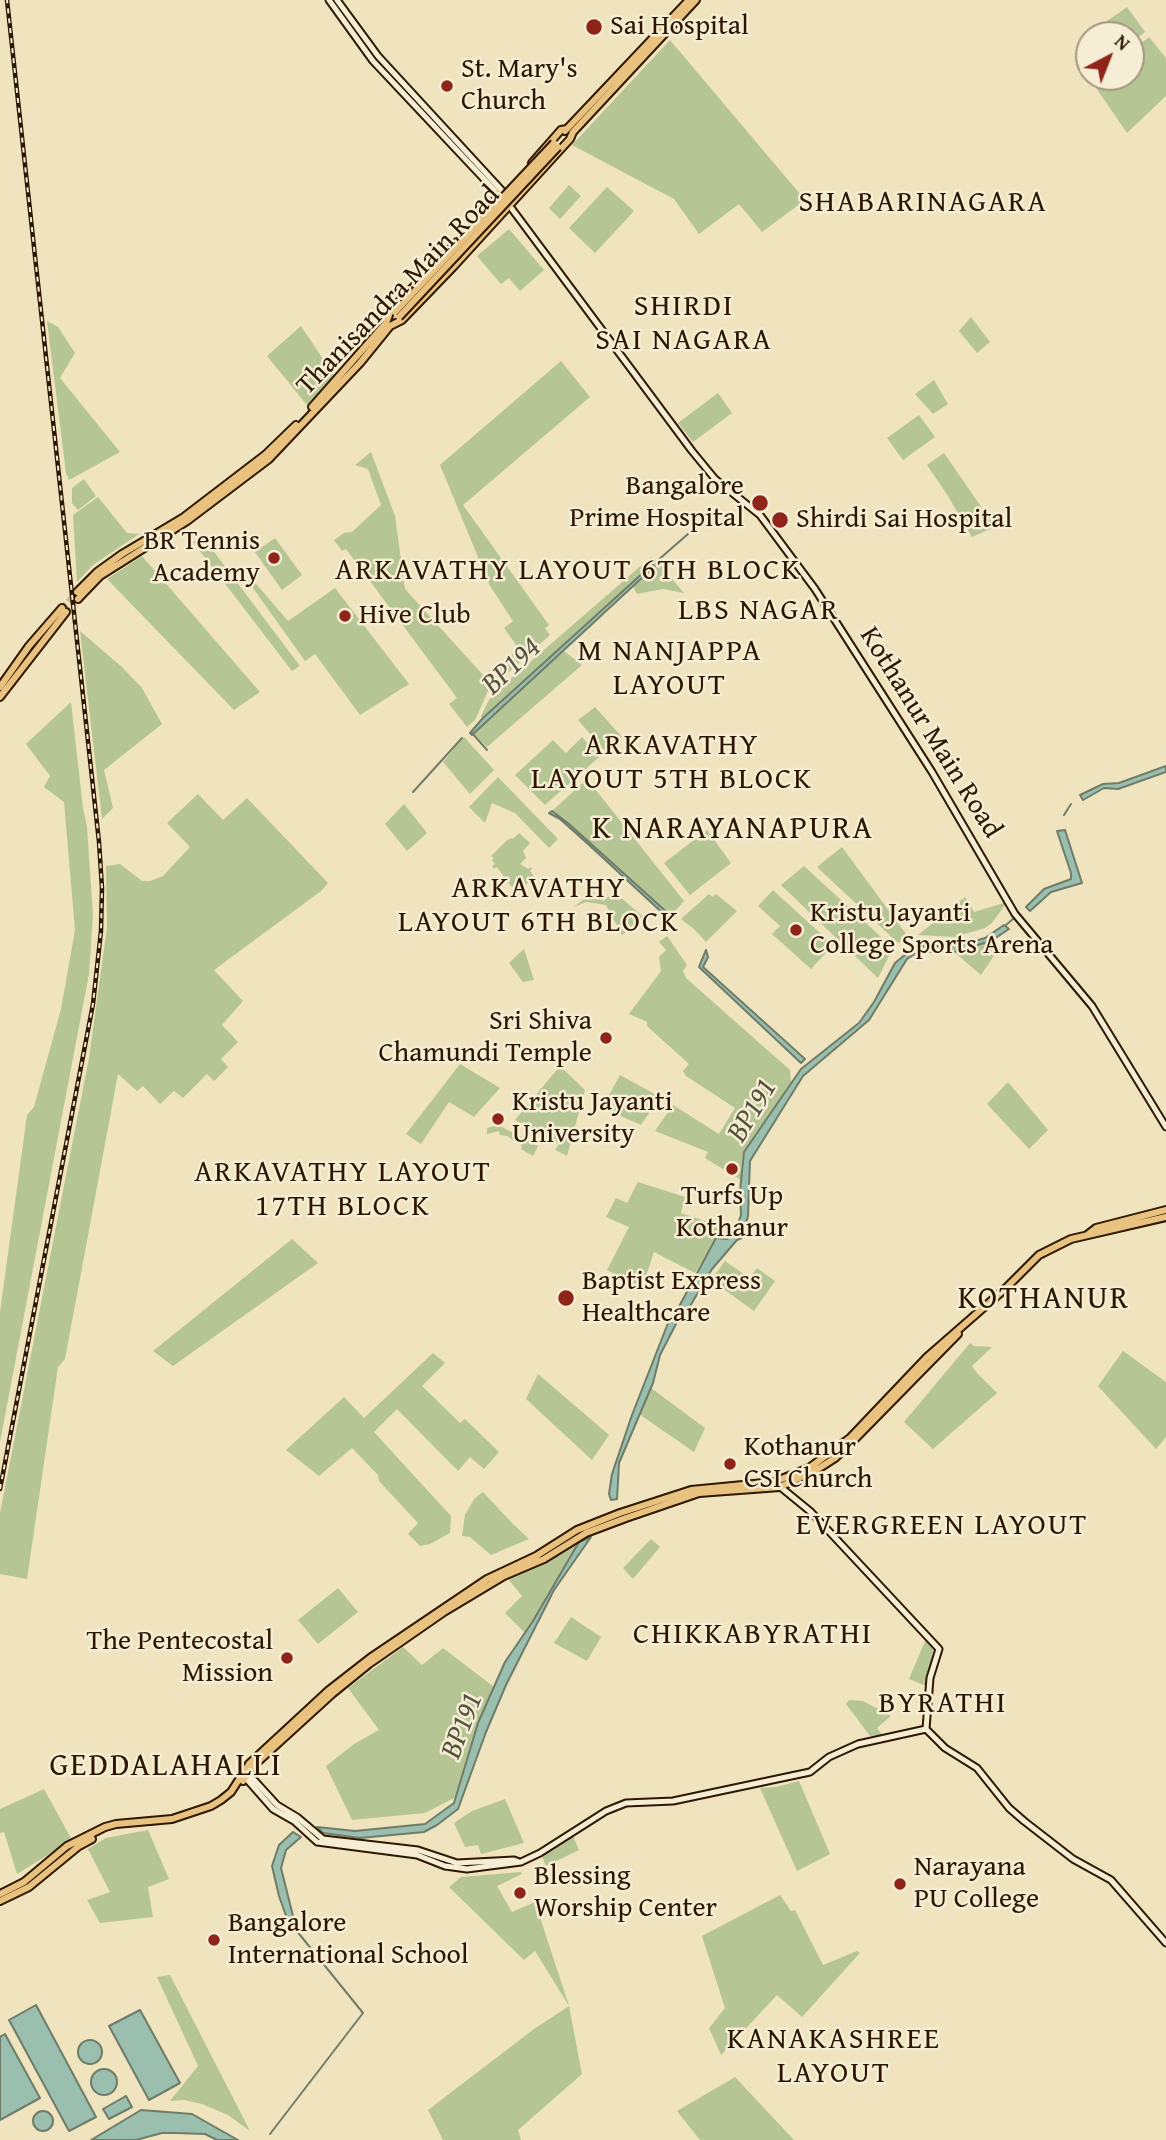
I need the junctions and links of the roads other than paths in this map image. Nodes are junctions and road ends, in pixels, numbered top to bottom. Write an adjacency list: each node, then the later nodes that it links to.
1 (329, 0): 6 (main road)
2 (337, 0): 6 (main road)
3 (689, 0): 5 (main road, Thanisandra Main Road)
4 (696, 0): 5 (main road, Thanisandra Main Road)
5 (568, 132): 6 (main road, Thanisandra Main Road); 7 (main road, Thanisandra Main Road); 10 (main road, bridge)
6 (501, 194): 7 (main road, Kothanur Main Road); 8 (main road, Thanisandra Main Road)
7 (511, 206): 9 (main road, Thanisandra Main Road); 16 (main road, Kothanur Main Road)
8 (413, 286): 9 (main road); 10 (main road, Thanisandra Main Road)
9 (424, 296): 10 (main road, Thanisandra Main Road)
10 (388, 325): 11 (main road, Thanisandra Main Road)
11 (78, 596)
12 (64, 610): 13 (main road)
13 (32, 648): 14 (main road); 15 (main road)
14 (0, 687)
15 (0, 697)
16 (1166, 1127)
17 (1166, 1210): 19 (main road)
18 (1166, 1217): 19 (main road)
19 (1087, 1235): 20 (main road)
20 (777, 1484): 21 (main road); 21 (main road); 22 (main road)
21 (596, 1526): 23 (main road); 23 (main road)
22 (926, 1729): 23 (main road); 26 (main road)
23 (245, 1774): 24 (main road); 25 (main road)
24 (0, 1894)
25 (0, 1901)
26 (1166, 1943)

